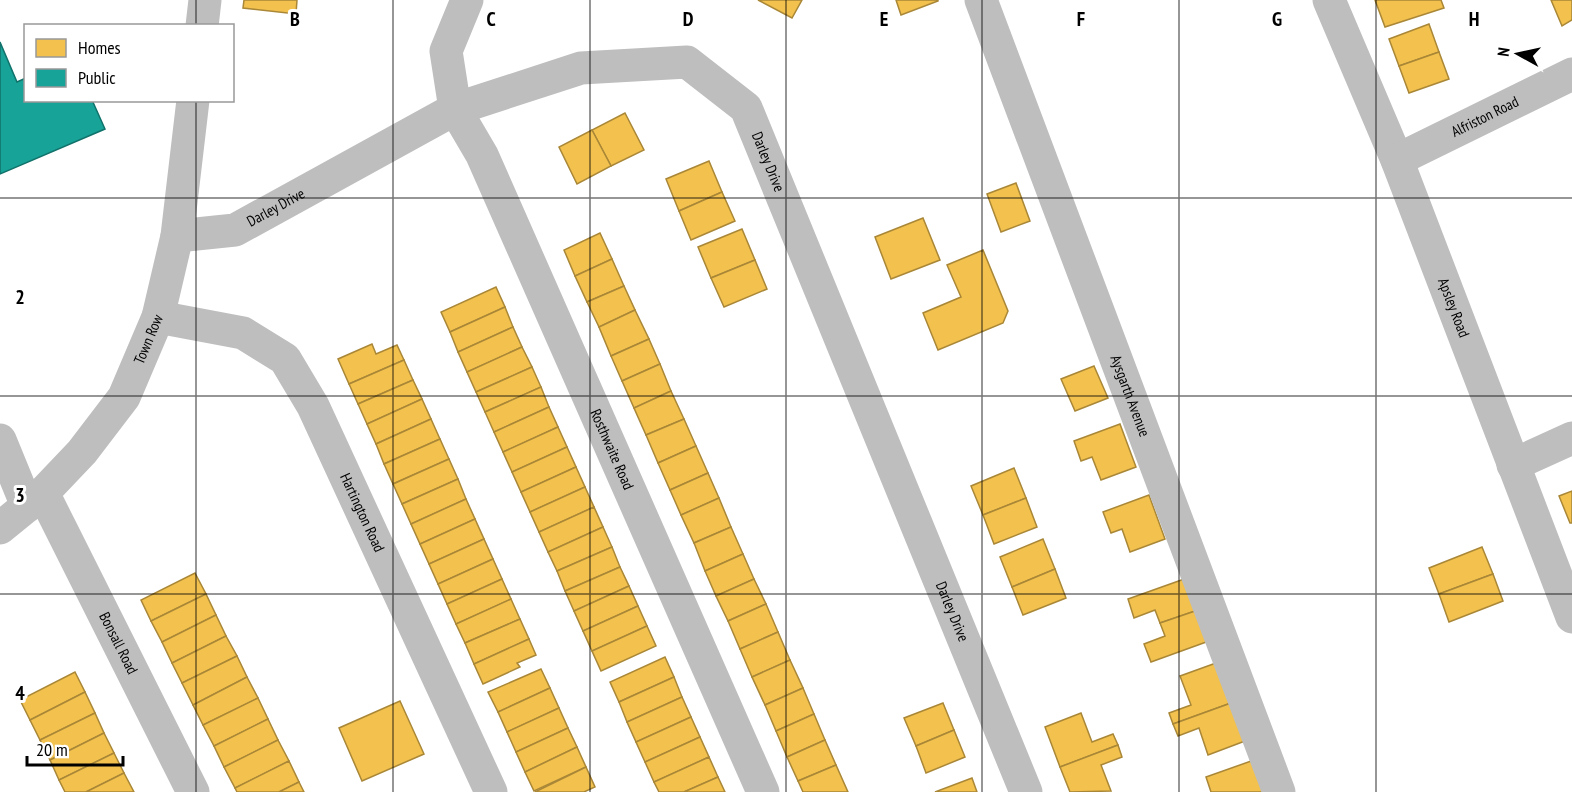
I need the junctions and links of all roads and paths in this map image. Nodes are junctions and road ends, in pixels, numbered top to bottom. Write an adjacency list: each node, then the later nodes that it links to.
1 (206, 0): 5 (street)
2 (467, 0): 8 (street)
3 (981, 0): 22 (street, Aysgarth Avenue)
4 (1329, 0): 9 (street, Apsley Road)
5 (202, 24)
6 (1572, 74): 9 (street, Alfriston Road)
7 (194, 102): 10 (street, Town Row)
8 (455, 109): 10 (street, Darley Drive); 20 (street, Rosthwaite Road); 21 (street, Darley Drive)
9 (1397, 160): 14 (street, Apsley Road)
10 (177, 236): 11 (street, Town Row)
11 (158, 317): 15 (street, Town Row); 19 (street, Hartington Road)
12 (1572, 438): 14 (street)
13 (0, 440): 15 (street, Bonsall Road)
14 (1513, 465): 17 (street, Apsley Road)
15 (35, 500): 16 (street, Town Row); 18 (street, Bonsall Road)
16 (0, 528)
17 (1572, 617)
18 (193, 792)
19 (491, 792)
20 (764, 792)
21 (1026, 792)
22 (1279, 792)

